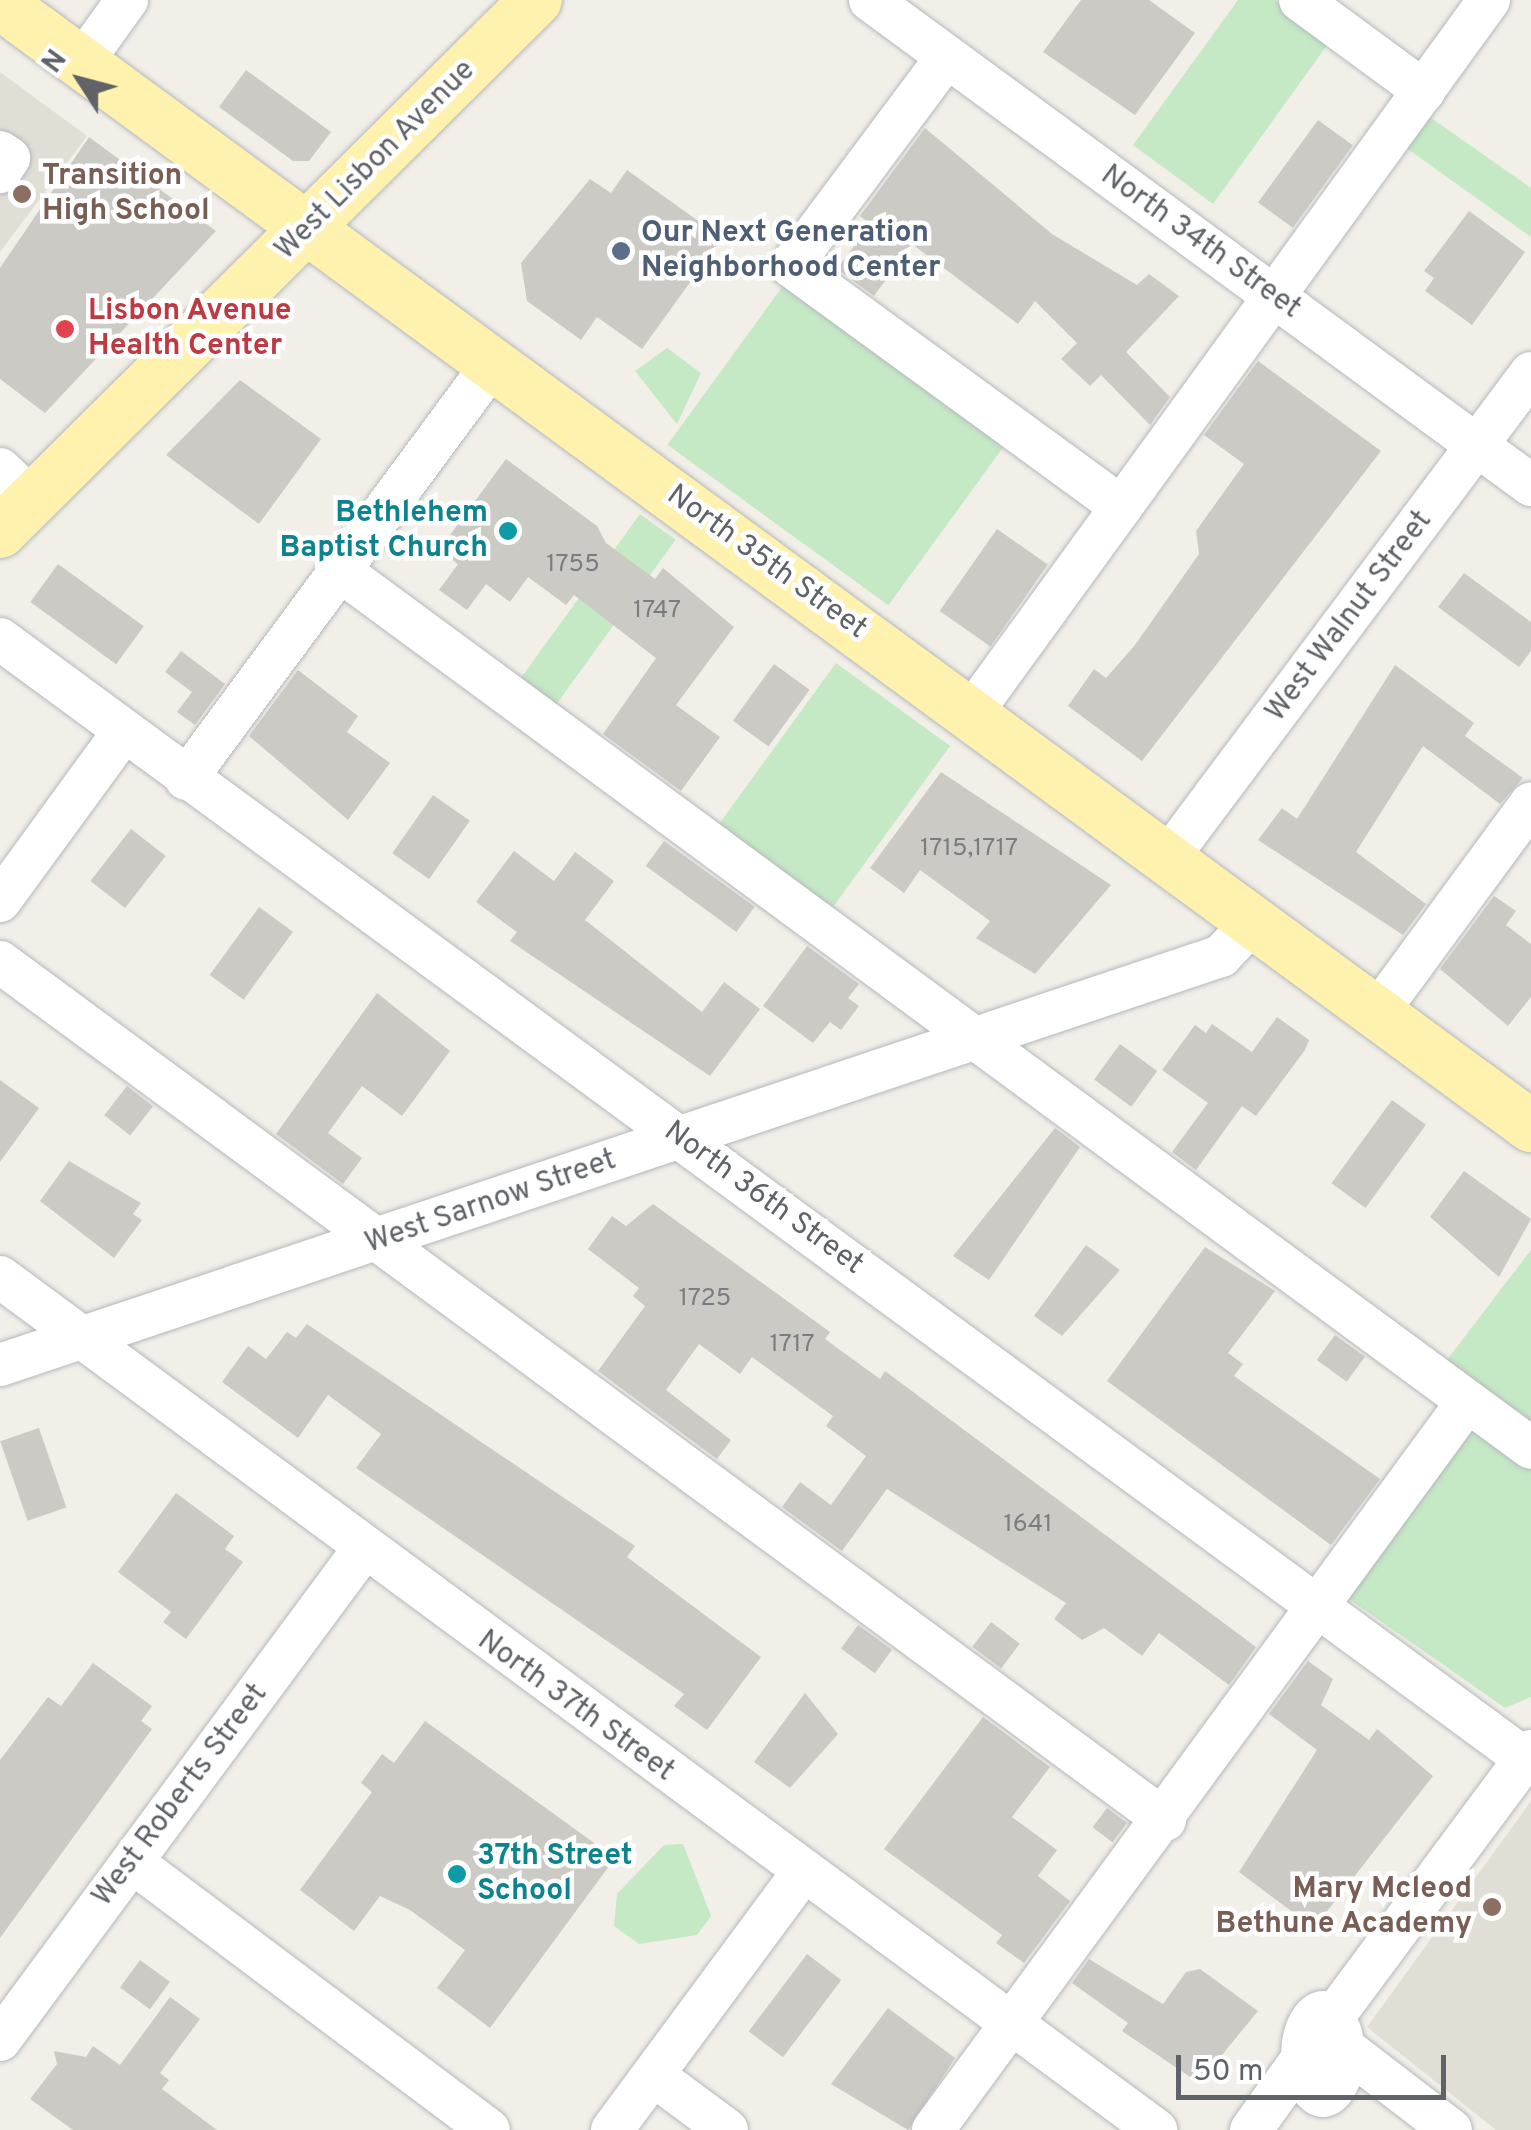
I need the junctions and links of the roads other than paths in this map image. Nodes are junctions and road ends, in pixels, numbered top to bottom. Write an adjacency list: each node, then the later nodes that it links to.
1 (127, 0): 8 (street)
2 (536, 0): 12 (main road, West Lisbon Avenue)
3 (1300, 0): 9 (street)
4 (1489, 0): 9 (street)
5 (0, 3): 8 (main road, North 35th Street)
6 (891, 6): 7 (street, North 34th Street)
7 (946, 58): 13 (street, North 34th Street); 19 (street)
8 (81, 64): 12 (main road, North 35th Street)
9 (1424, 92): 13 (street)
10 (0, 152): 11 (street)
11 (0, 172)
12 (308, 230): 14 (main road, North 35th Street); 18 (main road, West Lisbon Avenue)
13 (1274, 296): 16 (street, North 34th Street); 19 (street)
14 (494, 362): 20 (street); 22 (main road, North 35th Street)
15 (1531, 374): 16 (street, West Walnut Street)
16 (1478, 446): 17 (street, North 34th Street); 26 (street, West Walnut Street)
17 (1531, 486)
18 (11, 500)
19 (1121, 507): 22 (street)
20 (343, 573): 24 (street); 31 (street)
21 (0, 638): 23 (street, North 36th Street)
22 (970, 714): 26 (main road, North 35th Street)
23 (124, 731): 24 (street, North 36th Street); 27 (street)
24 (186, 779): 33 (street, North 36th Street)
25 (1530, 809): 30 (street)
26 (1167, 859): 28 (main road, North 35th Street)
27 (0, 901)
28 (1253, 922): 30 (main road, North 35th Street); 31 (street, West Sarnow Street)
29 (0, 962): 34 (street)
30 (1377, 1013): 32 (main road, North 35th Street)
31 (978, 1038): 33 (street, West Sarnow Street); 38 (street)
32 (1531, 1126)
33 (679, 1136): 34 (street, West Sarnow Street); 41 (street, North 36th Street)
34 (382, 1242): 36 (street, West Sarnow Street); 43 (street)
35 (0, 1277): 36 (street, North 37th Street)
36 (85, 1338): 37 (street, West Sarnow Street); 40 (street, North 37th Street)
37 (0, 1365)
38 (1468, 1402): 39 (street); 41 (street)
39 (1531, 1448)
40 (362, 1551): 44 (street, West Roberts Street); 45 (street, North 37th Street)
41 (1320, 1610): 42 (street, North 36th Street); 43 (street)
42 (1528, 1755): 47 (street)
43 (1165, 1820): 46 (street)
44 (132, 1862): 48 (street, West Roberts Street); 50 (street)
45 (802, 1873): 46 (street, North 37th Street); 49 (street)
46 (1008, 2026): 53 (street); 54 (street, North 37th Street)
47 (1328, 2036): 55 (street); 56 (street)
48 (0, 2040)
49 (653, 2075): 51 (street); 52 (street)
50 (489, 2130)
51 (612, 2130)
52 (726, 2130)
53 (933, 2130)
54 (1156, 2130)
55 (1251, 2130)
56 (1451, 2130)

